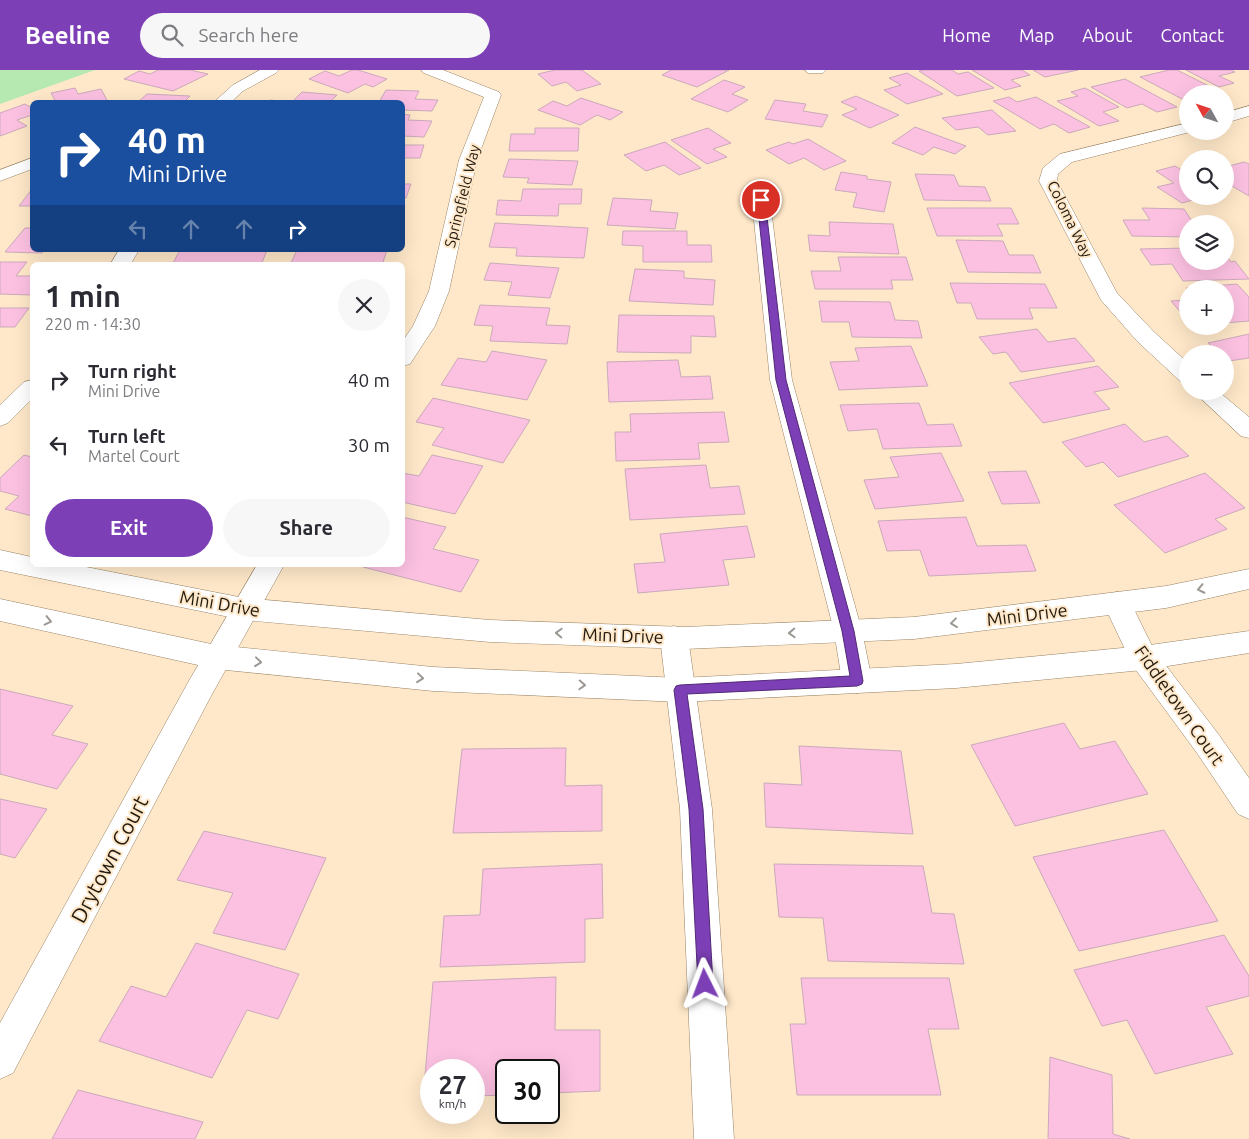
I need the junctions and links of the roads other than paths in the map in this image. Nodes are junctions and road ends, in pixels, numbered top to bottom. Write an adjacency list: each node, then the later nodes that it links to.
1 (271, 70): 5 (street)
2 (428, 70): 12 (street, Springfield Way)
3 (813, 70): 4 (street)
4 (818, 70)
5 (224, 100)
6 (1249, 112): 7 (street)
7 (1234, 116)
8 (1179, 130): 13 (street, Coloma Way)
9 (30, 164): 10 (street)
10 (0, 176)
11 (761, 200): 26 (street)
12 (405, 354)
13 (1179, 368)
14 (30, 389): 16 (street)
15 (1214, 400): 17 (street)
16 (0, 418)
17 (1249, 430)
18 (0, 560): 19 (street, Mini Drive)
19 (30, 566)
20 (35, 567): 24 (street, Mini Drive)
21 (270, 567): 24 (street)
22 (1249, 579): 23 (street, Mini Drive, one-way to 23)
23 (1117, 603): 26 (street, Mini Drive, one-way to 26); 30 (street, Fiddletown Court)
24 (244, 609): 27 (street, Mini Drive, one-way to 24); 29 (street)
25 (0, 610): 29 (street, one-way to 29)
26 (848, 631): 27 (street, Mini Drive, one-way to 27); 31 (street)
27 (674, 637): 32 (street)
28 (1249, 642): 30 (street)
29 (216, 657): 32 (street, one-way to 32); 34 (street, Drytown Court)
30 (1144, 658): 31 (street); 33 (street, Fiddletown Court)
31 (857, 681): 32 (street)
32 (680, 690): 35 (street)
33 (1249, 804)
34 (0, 1060)
35 (714, 1139)

